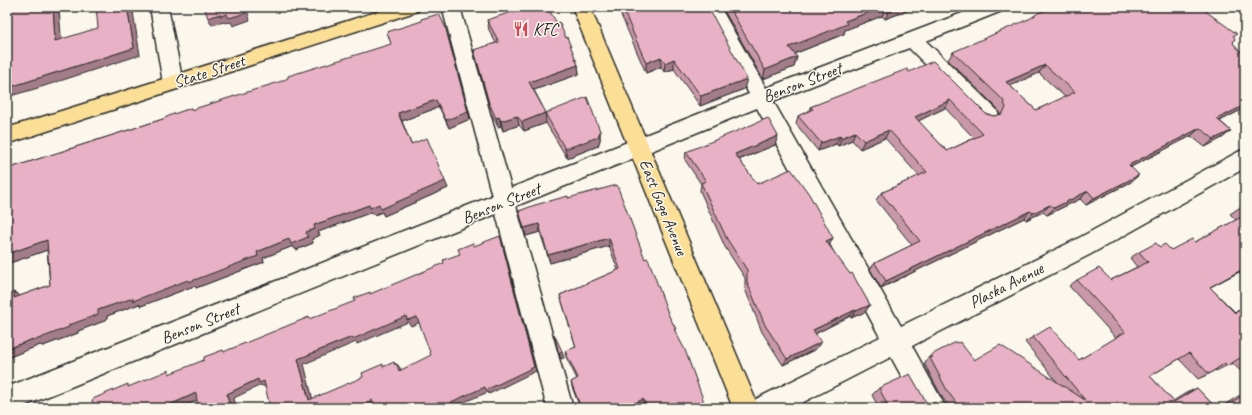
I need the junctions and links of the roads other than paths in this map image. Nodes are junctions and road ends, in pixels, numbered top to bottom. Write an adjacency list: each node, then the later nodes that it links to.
1 (159, 7): 8 (street)
2 (412, 7): 8 (main road, State Street)
3 (451, 7): 14 (street)
4 (581, 7): 12 (main road, East Gage Avenue)
5 (711, 7): 9 (street)
6 (996, 7): 7 (street, Benson Street)
7 (913, 40): 9 (street, Benson Street); 10 (street)
8 (173, 83): 11 (main road, State Street)
9 (761, 98): 12 (street, Benson Street); 15 (street)
10 (988, 115)
11 (7, 136)
12 (639, 148): 14 (street, Benson Street); 18 (main road, East Gage Avenue)
13 (1245, 158): 15 (street, Plaska Avenue)
14 (504, 202): 16 (street, Benson Street); 17 (street)
15 (896, 340): 19 (street, Plaska Avenue); 20 (street)
16 (7, 400)
17 (560, 408)
18 (746, 408)
19 (765, 408)
20 (933, 408)

